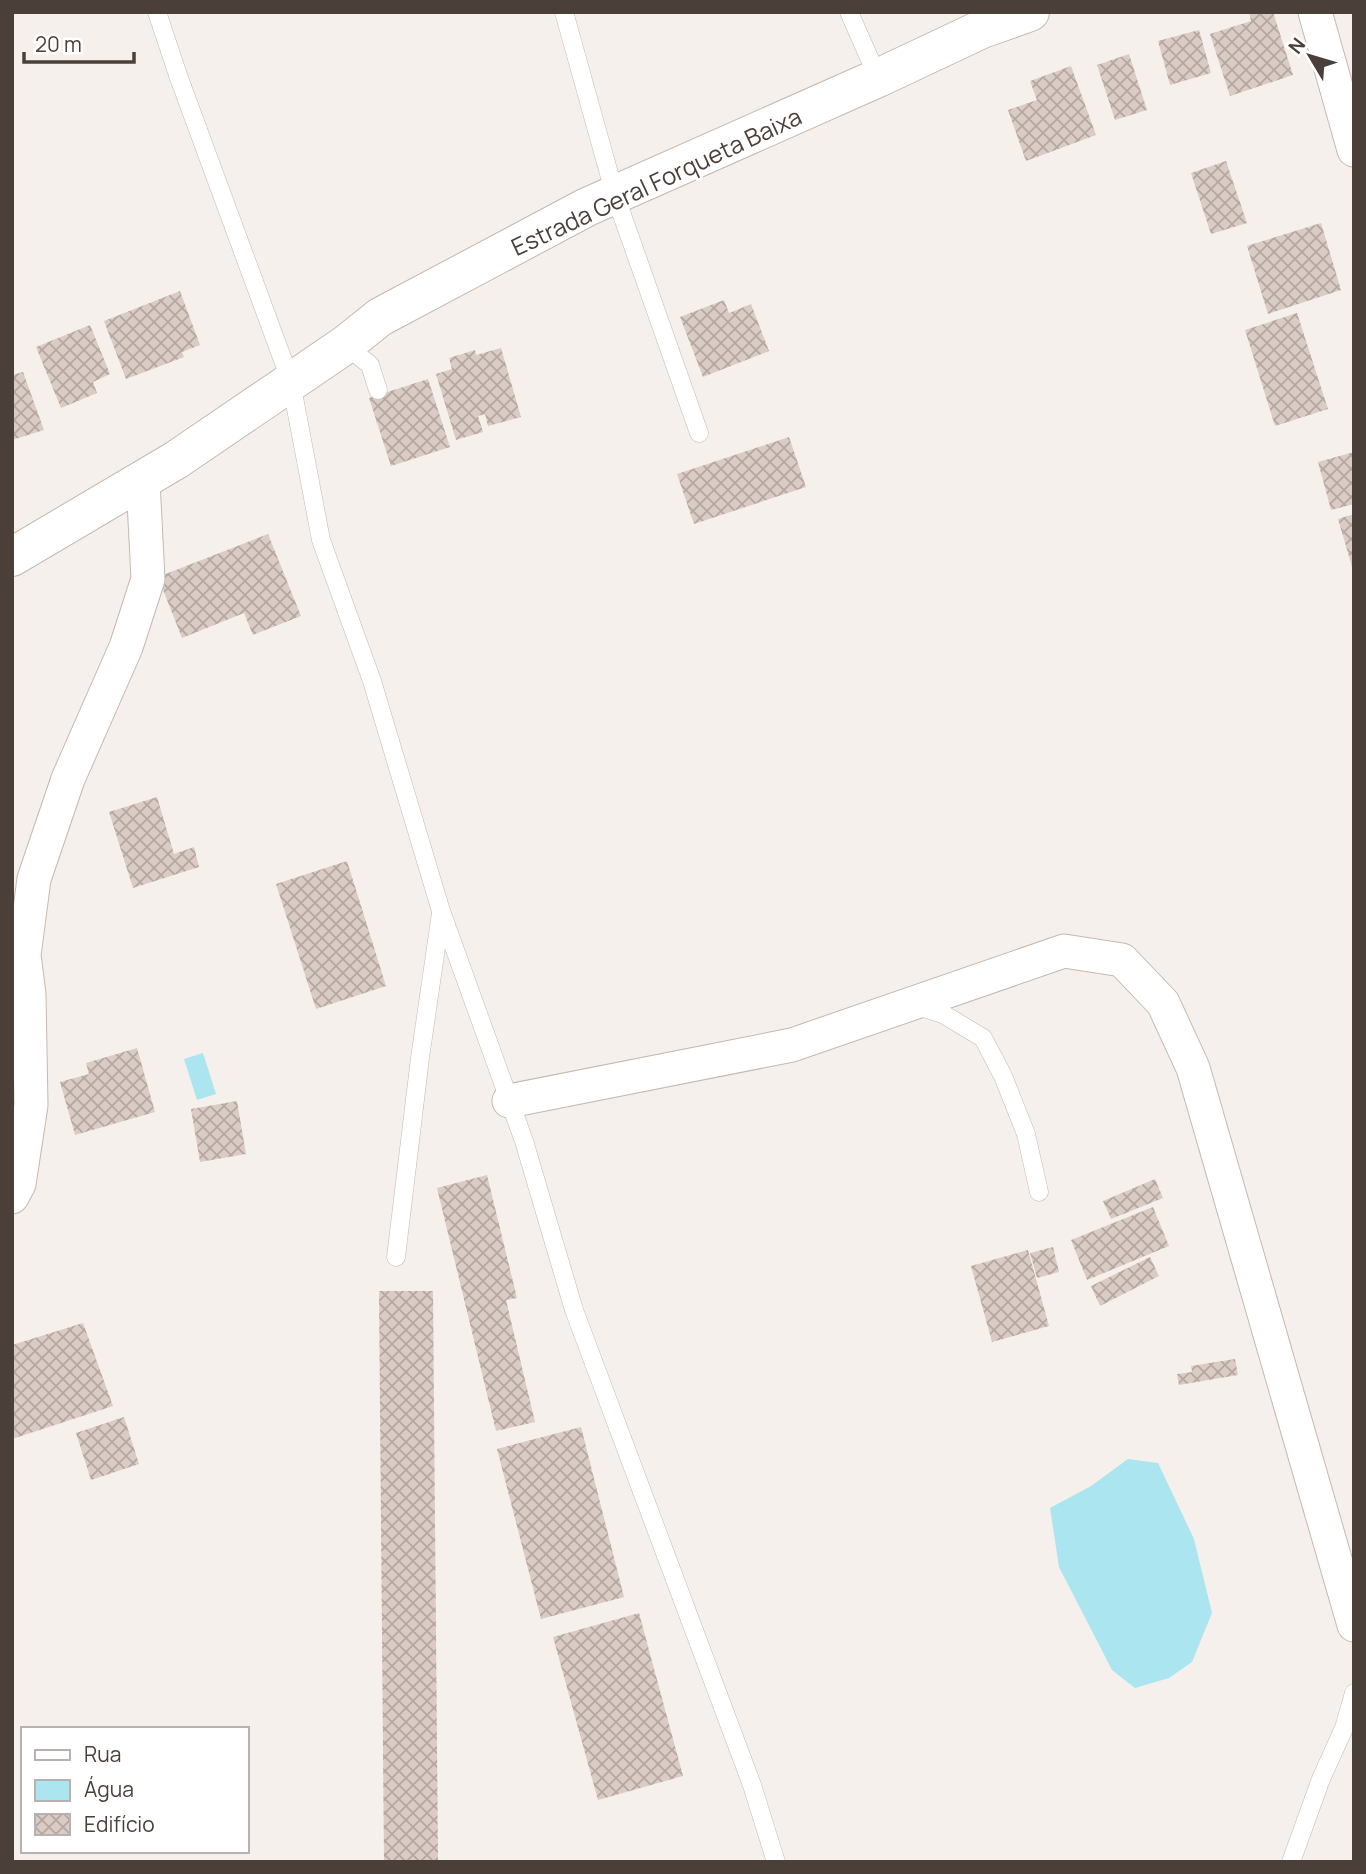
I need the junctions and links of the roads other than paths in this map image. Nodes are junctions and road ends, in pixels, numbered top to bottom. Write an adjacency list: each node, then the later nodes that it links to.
1 (157, 12): 10 (lane)
2 (564, 12): 8 (lane)
3 (849, 12): 6 (lane)
4 (1030, 12): 6 (street, Estrada Geral Forqueta Baixa)
5 (1315, 12): 7 (street)
6 (878, 78): 8 (street, Estrada Geral Forqueta Baixa)
7 (1354, 150)
8 (615, 195): 9 (street, Estrada Geral Forqueta Baixa); 12 (lane)
9 (345, 345): 10 (street, Estrada Geral Forqueta Baixa); 11 (lane)
10 (291, 382): 13 (street, Estrada Geral Forqueta Baixa); 15 (lane)
11 (379, 390)
12 (699, 433)
13 (143, 481): 14 (street, Estrada Geral Forqueta Baixa); 19 (street)
14 (12, 557)
15 (441, 911): 17 (lane); 20 (lane)
16 (911, 1004): 17 (street); 18 (lane); 21 (street)
17 (509, 1101): 23 (lane)
18 (1040, 1192)
19 (12, 1196)
20 (396, 1257)
21 (1354, 1625)
22 (1354, 1693): 24 (lane)
23 (776, 1862)
24 (1291, 1862)

